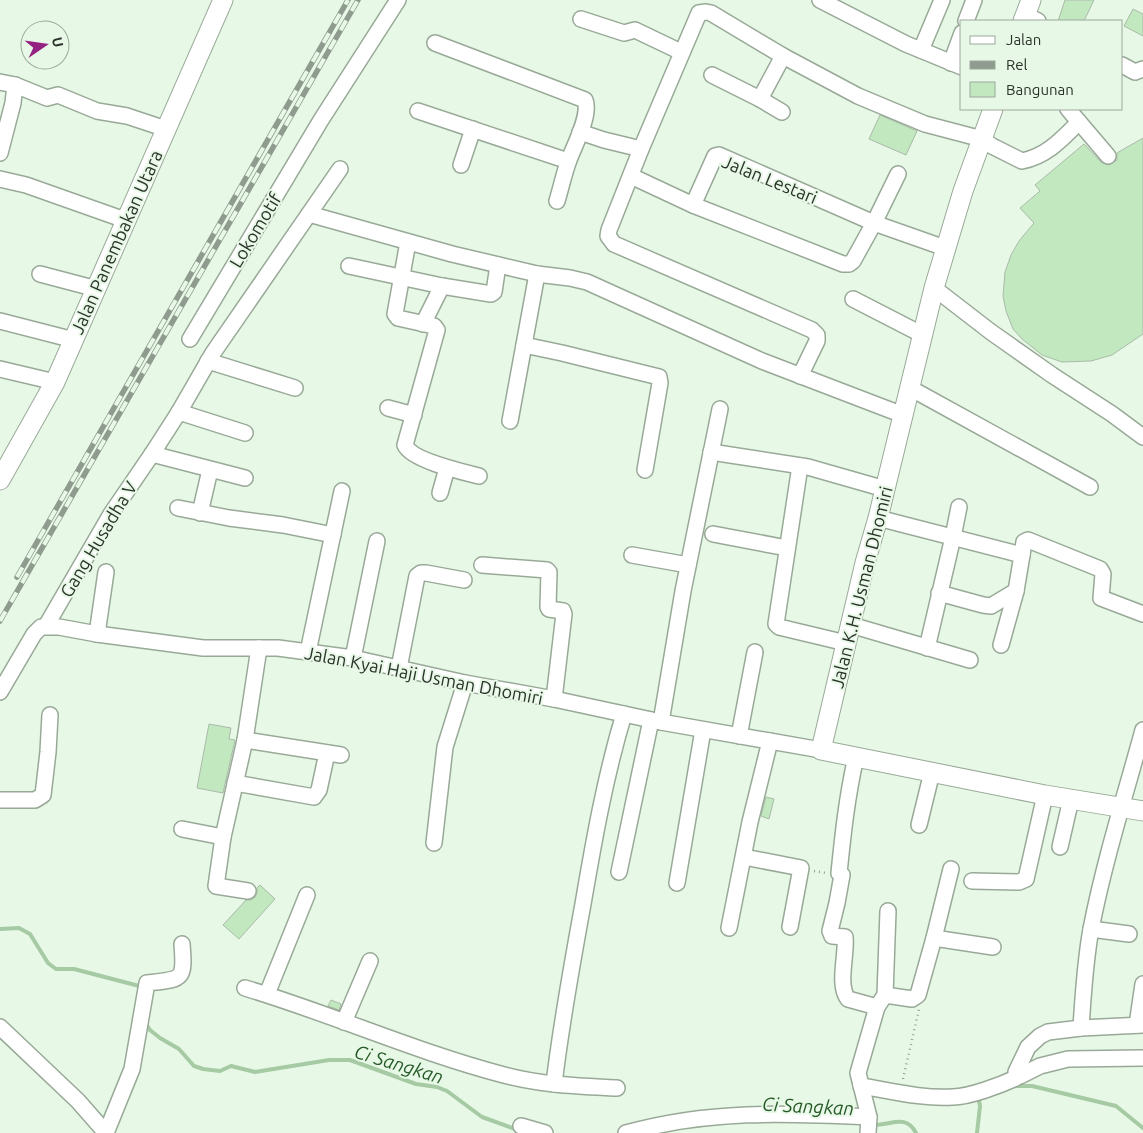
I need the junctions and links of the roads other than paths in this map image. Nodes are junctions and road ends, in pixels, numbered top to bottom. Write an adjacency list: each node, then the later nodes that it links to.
1 (223, 0): 25 (main road, Jalan Panembakan Utara)
2 (398, 0): 57 (street, Lokomotif)
3 (820, 0): 10 (street)
4 (942, 0): 10 (street)
5 (974, 0): 7 (street)
6 (581, 19): 11 (street)
7 (966, 20)
8 (434, 43): 27 (street)
9 (960, 44): 13 (street)
10 (921, 50): 13 (street)
11 (681, 52): 12 (street); 29 (street)
12 (783, 56): 19 (street); 28 (street)
13 (956, 65)
14 (1123, 66): 15 (street)
15 (1143, 69)
16 (712, 75): 19 (street)
17 (0, 82): 18 (street)
18 (15, 85): 25 (street); 30 (street)
19 (760, 99): 23 (street)
20 (993, 110): 28 (main road, Jalan K.H. Usman Dhomiri)
21 (1069, 110): 24 (street)
22 (418, 111): 26 (street)
23 (782, 112)
24 (1080, 122): 28 (street); 31 (street)
25 (166, 129): 41 (main road, Jalan Panembakan Utara)
26 (473, 129): 32 (street); 33 (street)
27 (580, 132): 29 (street); 32 (street)
28 (982, 139): 44 (main road, Jalan K.H. Usman Dhomiri)
29 (641, 148): 36 (street)
30 (0, 153)
31 (1108, 156)
32 (568, 161): 38 (street)
33 (461, 165)
34 (340, 169): 40 (street, Gang Husadha V)
35 (898, 174): 42 (street)
36 (631, 176): 39 (street); 62 (street)
37 (0, 179): 41 (street)
38 (557, 201)
39 (693, 205): 42 (street); 42 (street, Jalan Lestari)
40 (309, 214): 43 (street); 60 (street, Gang Husadha V)
41 (125, 220): 52 (main road, Jalan Panembakan Utara)
42 (874, 223): 44 (street)
43 (408, 242): 45 (street); 49 (street)
44 (945, 248): 51 (main road, Jalan K.H. Usman Dhomiri)
45 (498, 265): 48 (street); 50 (street)
46 (349, 266): 49 (street)
47 (40, 274): 52 (street)
48 (537, 274): 59 (street); 62 (street)
49 (401, 276): 50 (street); 55 (street)
50 (442, 286): 55 (street)
51 (934, 288): 56 (main road, Jalan K.H. Usman Dhomiri); 73 (street)
52 (97, 289): 58 (main road, Jalan Panembakan Utara)
53 (853, 299): 56 (street)
54 (0, 321): 58 (street)
55 (423, 324): 69 (street)
56 (923, 336): 65 (main road, Jalan K.H. Usman Dhomiri)
57 (190, 339)
58 (74, 340): 63 (main road, Jalan Panembakan Utara)
59 (524, 345): 71 (street); 79 (street)
60 (210, 357): 64 (street); 68 (street, Gang Husadha V)
61 (0, 369): 63 (street)
62 (800, 376): 70 (street)
63 (55, 382): 82 (main road, Jalan Panembakan Utara)
64 (295, 388)
65 (910, 388): 70 (main road, Jalan K.H. Usman Dhomiri); 83 (street)
66 (388, 408): 69 (street)
67 (720, 409): 74 (street)
68 (179, 412): 72 (street); 75 (street, Gang Husadha V)
69 (414, 415): 77 (street)
70 (903, 415): 84 (main road, Jalan K.H. Usman Dhomiri)
71 (510, 421)
72 (245, 433)
73 (1143, 437)
74 (711, 452): 76 (street); 99 (street)
75 (152, 454): 78 (street); 106 (street, Gang Husadha V)
76 (800, 466): 84 (street); 95 (street)
77 (447, 468): 80 (street); 86 (street)
78 (210, 470): 81 (street); 89 (street)
79 (645, 470)
80 (478, 476)
81 (245, 478)
82 (0, 480)
83 (1090, 486)
84 (885, 489): 90 (main road, Jalan K.H. Usman Dhomiri)
85 (342, 490): 92 (street)
86 (440, 493)
87 (959, 507): 93 (street)
88 (178, 508): 89 (street)
89 (200, 513): 92 (street)
90 (878, 518): 93 (street); 105 (main road, Jalan K.H. Usman Dhomiri)
91 (713, 534): 95 (street)
92 (333, 535): 112 (street)
93 (953, 537): 97 (street); 103 (street)
94 (377, 541): 114 (street)
95 (787, 548): 108 (street)
96 (632, 555): 99 (street)
97 (1022, 556): 102 (street); 104 (street)
98 (482, 565): 119 (street)
99 (688, 565): 122 (street)
100 (106, 572): 107 (street)
101 (464, 580): 116 (street)
102 (1016, 591): 103 (street); 109 (street)
103 (939, 593): 111 (street)
104 (1143, 614)
105 (851, 624): 108 (main road, Jalan K.H. Usman Dhomiri); 111 (street)
106 (46, 626): 107 (street, Jalan Kyai Haji Usman Dhomiri); 118 (street)
107 (97, 634): 110 (street, Jalan Kyai Haji Usman Dhomiri)
108 (846, 643): 128 (main road, Jalan K.H. Usman Dhomiri)
109 (1001, 645)
110 (259, 648): 112 (street, Jalan Kyai Haji Usman Dhomiri); 126 (street)
111 (927, 648): 115 (street)
112 (308, 652): 114 (street, Jalan Kyai Haji Usman Dhomiri)
113 (755, 652): 125 (street)
114 (353, 658): 116 (street, Jalan Kyai Haji Usman Dhomiri)
115 (970, 660)
116 (399, 668): 117 (street, Jalan Kyai Haji Usman Dhomiri)
117 (465, 683): 119 (street, Jalan Kyai Haji Usman Dhomiri); 140 (street)
118 (0, 692)
119 (554, 699): 120 (street, Jalan Kyai Haji Usman Dhomiri)
120 (624, 714): 122 (street, Jalan Kyai Haji Usman Dhomiri); 168 (street)
121 (50, 715): 134 (street)
122 (656, 721): 123 (street, Jalan Kyai Haji Usman Dhomiri); 144 (street)
123 (703, 730): 125 (street, Jalan Kyai Haji Usman Dhomiri); 146 (street)
124 (1143, 730): 135 (street)
125 (739, 736): 127 (street, Jalan Kyai Haji Usman Dhomiri)
126 (245, 740): 131 (street); 131 (street)
127 (770, 741): 128 (street, Jalan Kyai Haji Usman Dhomiri); 142 (street)
128 (821, 750): 129 (main road)
129 (856, 758): 130 (main road); 161 (street)
130 (932, 772): 132 (main road); 137 (street)
131 (235, 783): 139 (street)
132 (1045, 795): 133 (main road); 145 (street)
133 (1071, 799): 135 (main road); 141 (street)
134 (0, 800)
135 (1122, 806): 136 (main road); 152 (street)
136 (1143, 811)
137 (919, 825)
138 (182, 829): 139 (street)
139 (223, 837): 147 (street)
140 (434, 843)
141 (1060, 847)
142 (744, 857): 150 (street); 151 (street)
143 (951, 869): 154 (street)
144 (619, 872)
145 (972, 881)
146 (677, 883)
147 (248, 891)
148 (307, 895): 160 (street)
149 (888, 911): 161 (street)
150 (790, 927)
151 (729, 928)
152 (1091, 929): 153 (street); 165 (street)
153 (1129, 934)
154 (934, 938): 156 (street); 161 (street)
155 (182, 944): 173 (street)
156 (993, 947)
157 (370, 961): 162 (street)
158 (1143, 984): 163 (street)
159 (245, 988): 160 (street)
160 (267, 994): 162 (street)
161 (881, 1001): 169 (street)
162 (344, 1022): 168 (street)
163 (1140, 1025): 165 (street)
164 (0, 1027): 173 (street)
165 (1081, 1028): 167 (street)
166 (1143, 1058): 167 (street)
167 (1018, 1076): 169 (street)
168 (554, 1084): 170 (street)
169 (861, 1086): 172 (street)
170 (617, 1088)
171 (521, 1126): 174 (street)
172 (868, 1126): 175 (street)
173 (106, 1133)
174 (545, 1133)
175 (626, 1133)

